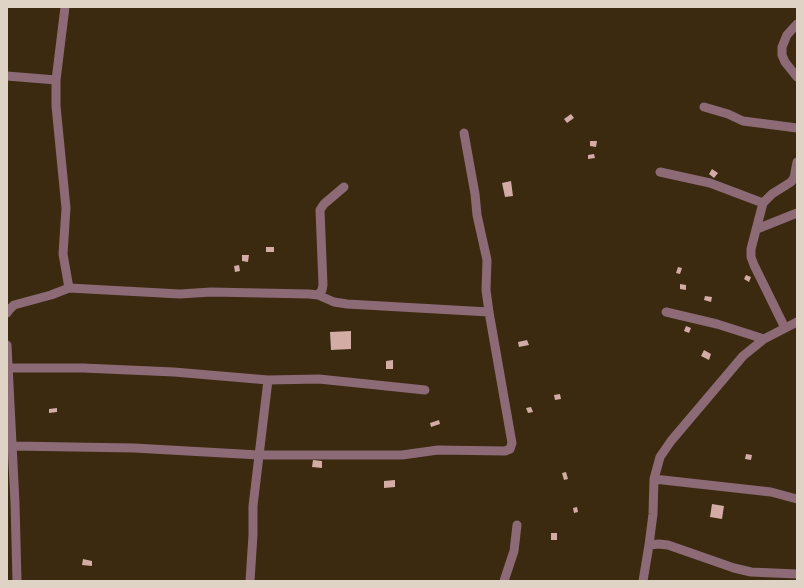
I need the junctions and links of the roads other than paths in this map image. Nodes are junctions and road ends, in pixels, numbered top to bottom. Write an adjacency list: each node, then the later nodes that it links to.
1 (65, 7): 5 (street)
2 (797, 24): 4 (street)
3 (7, 76): 5 (street)
4 (797, 77)
5 (56, 80): 15 (street)
6 (704, 107): 7 (street)
7 (797, 128)
8 (464, 134): 17 (street)
9 (797, 162): 12 (street)
10 (660, 172): 12 (street)
11 (344, 187): 16 (street)
12 (763, 203): 14 (street)
13 (797, 213): 14 (street)
14 (757, 229): 21 (street)
15 (69, 288): 16 (street); 19 (street)
16 (318, 296): 17 (street)
17 (489, 312): 28 (street)
18 (666, 312): 22 (street)
19 (7, 313)
20 (797, 322): 21 (street)
21 (785, 328): 22 (street)
22 (764, 339): 29 (street)
23 (7, 345): 24 (street)
24 (9, 368): 25 (street); 27 (street)
25 (268, 380): 26 (street); 28 (street)
26 (425, 390)
27 (12, 446): 28 (street); 34 (street)
28 (259, 455): 35 (street)
29 (654, 479): 30 (street); 32 (street)
30 (797, 499)
31 (517, 525): 36 (street)
32 (649, 546): 33 (street); 37 (street)
33 (797, 574)
34 (17, 581)
35 (250, 581)
36 (504, 581)
37 (643, 581)

